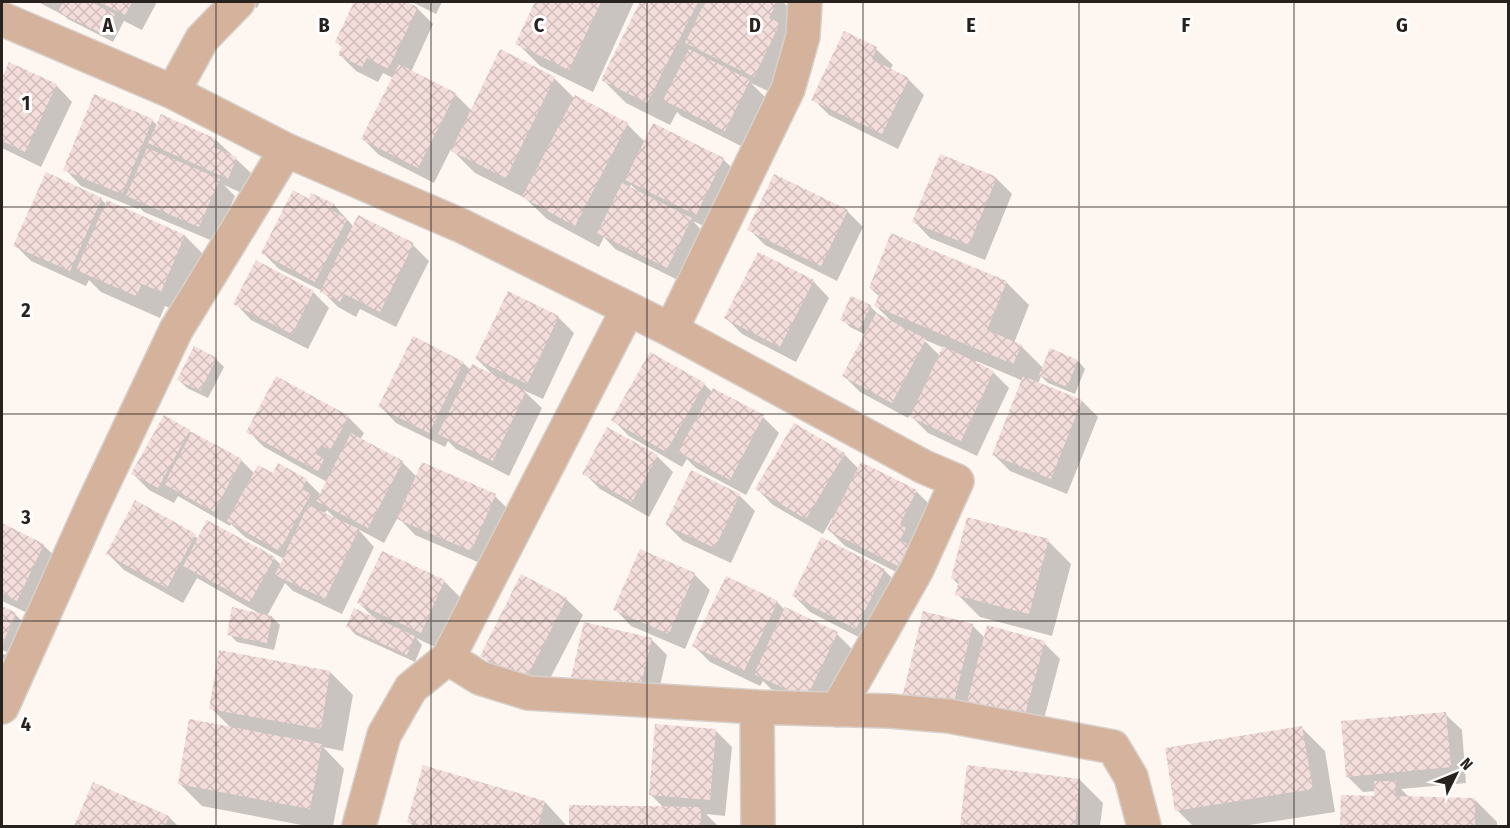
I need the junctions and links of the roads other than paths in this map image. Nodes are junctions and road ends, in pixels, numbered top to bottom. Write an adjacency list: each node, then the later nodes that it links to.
1 (238, 2): 4 (street)
2 (805, 2): 7 (street)
3 (2, 19): 4 (street)
4 (173, 92): 5 (street)
5 (286, 150): 6 (street); 10 (street)
6 (628, 309): 7 (street); 8 (street)
7 (671, 330): 11 (street)
8 (448, 658): 9 (street); 12 (street)
9 (757, 707): 11 (street); 13 (street)
10 (2, 708)
11 (837, 710): 14 (street)
12 (359, 826)
13 (758, 826)
14 (1144, 826)

